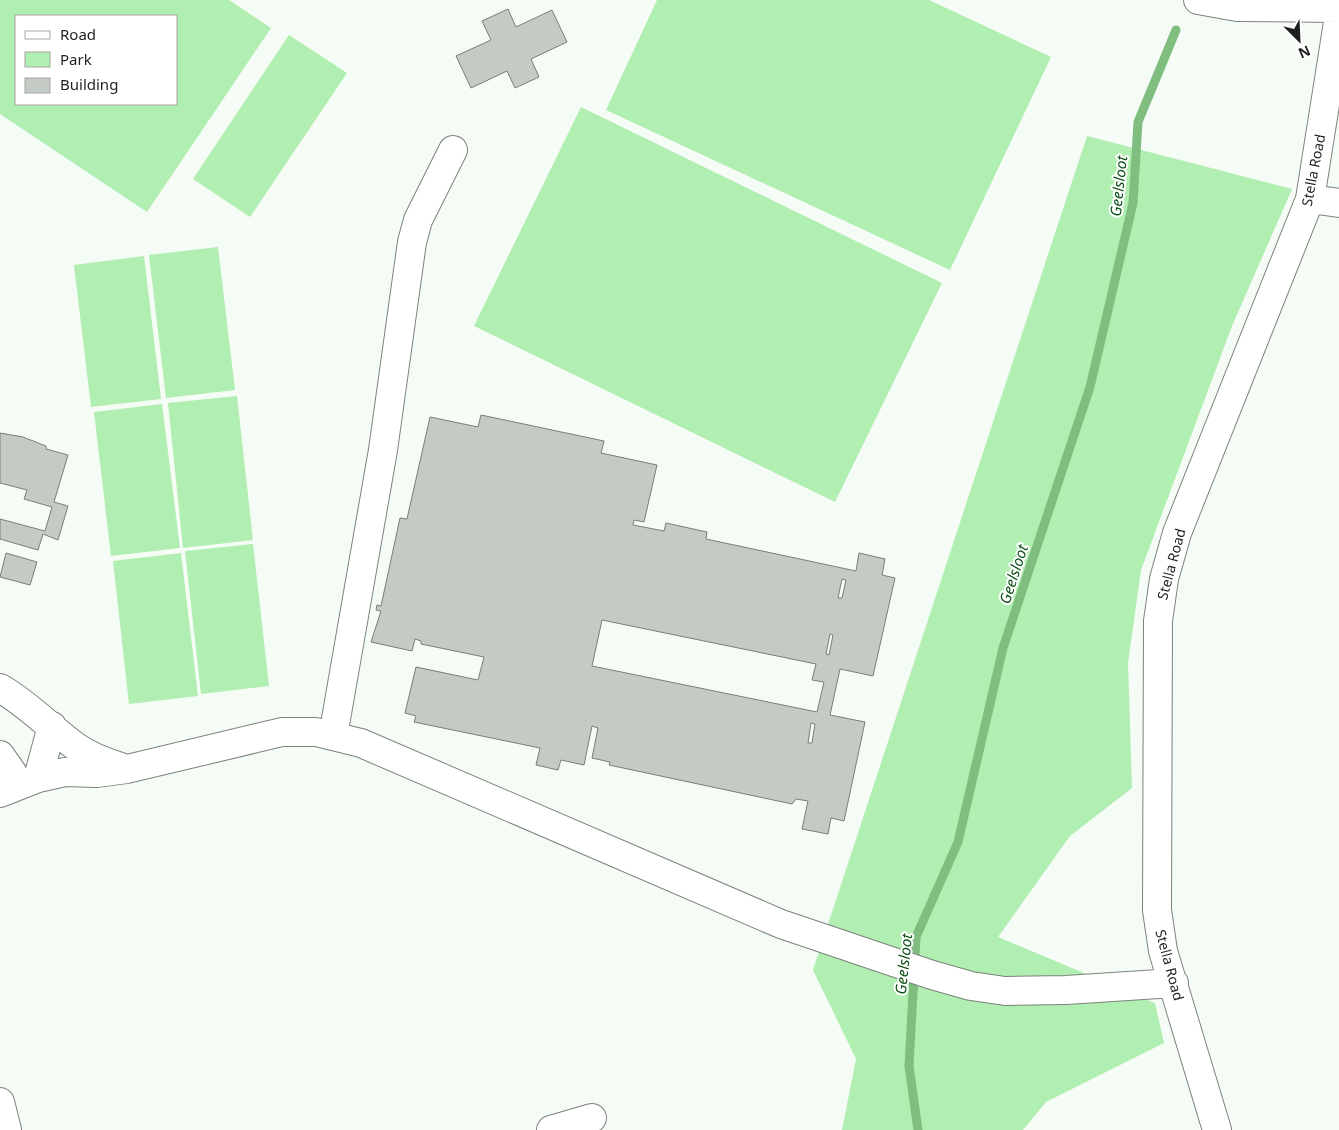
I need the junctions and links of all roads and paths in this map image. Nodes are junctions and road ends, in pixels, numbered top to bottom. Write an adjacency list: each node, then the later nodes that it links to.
1 (1198, 0): 2 (street)
2 (1339, 8)
3 (1339, 16): 5 (street, Stella Road)
4 (453, 150): 9 (street)
5 (1310, 199): 6 (street); 13 (street, Stella Road)
6 (1339, 203)
7 (0, 688): 8 (street)
8 (52, 726): 11 (street); 12 (street)
9 (333, 736): 11 (street); 13 (street)
10 (0, 755): 12 (street)
11 (127, 770): 12 (street)
12 (19, 786)
13 (1174, 983): 16 (street, Stella Road)
14 (592, 1118): 15 (street)
15 (551, 1130)
16 (1217, 1130)

